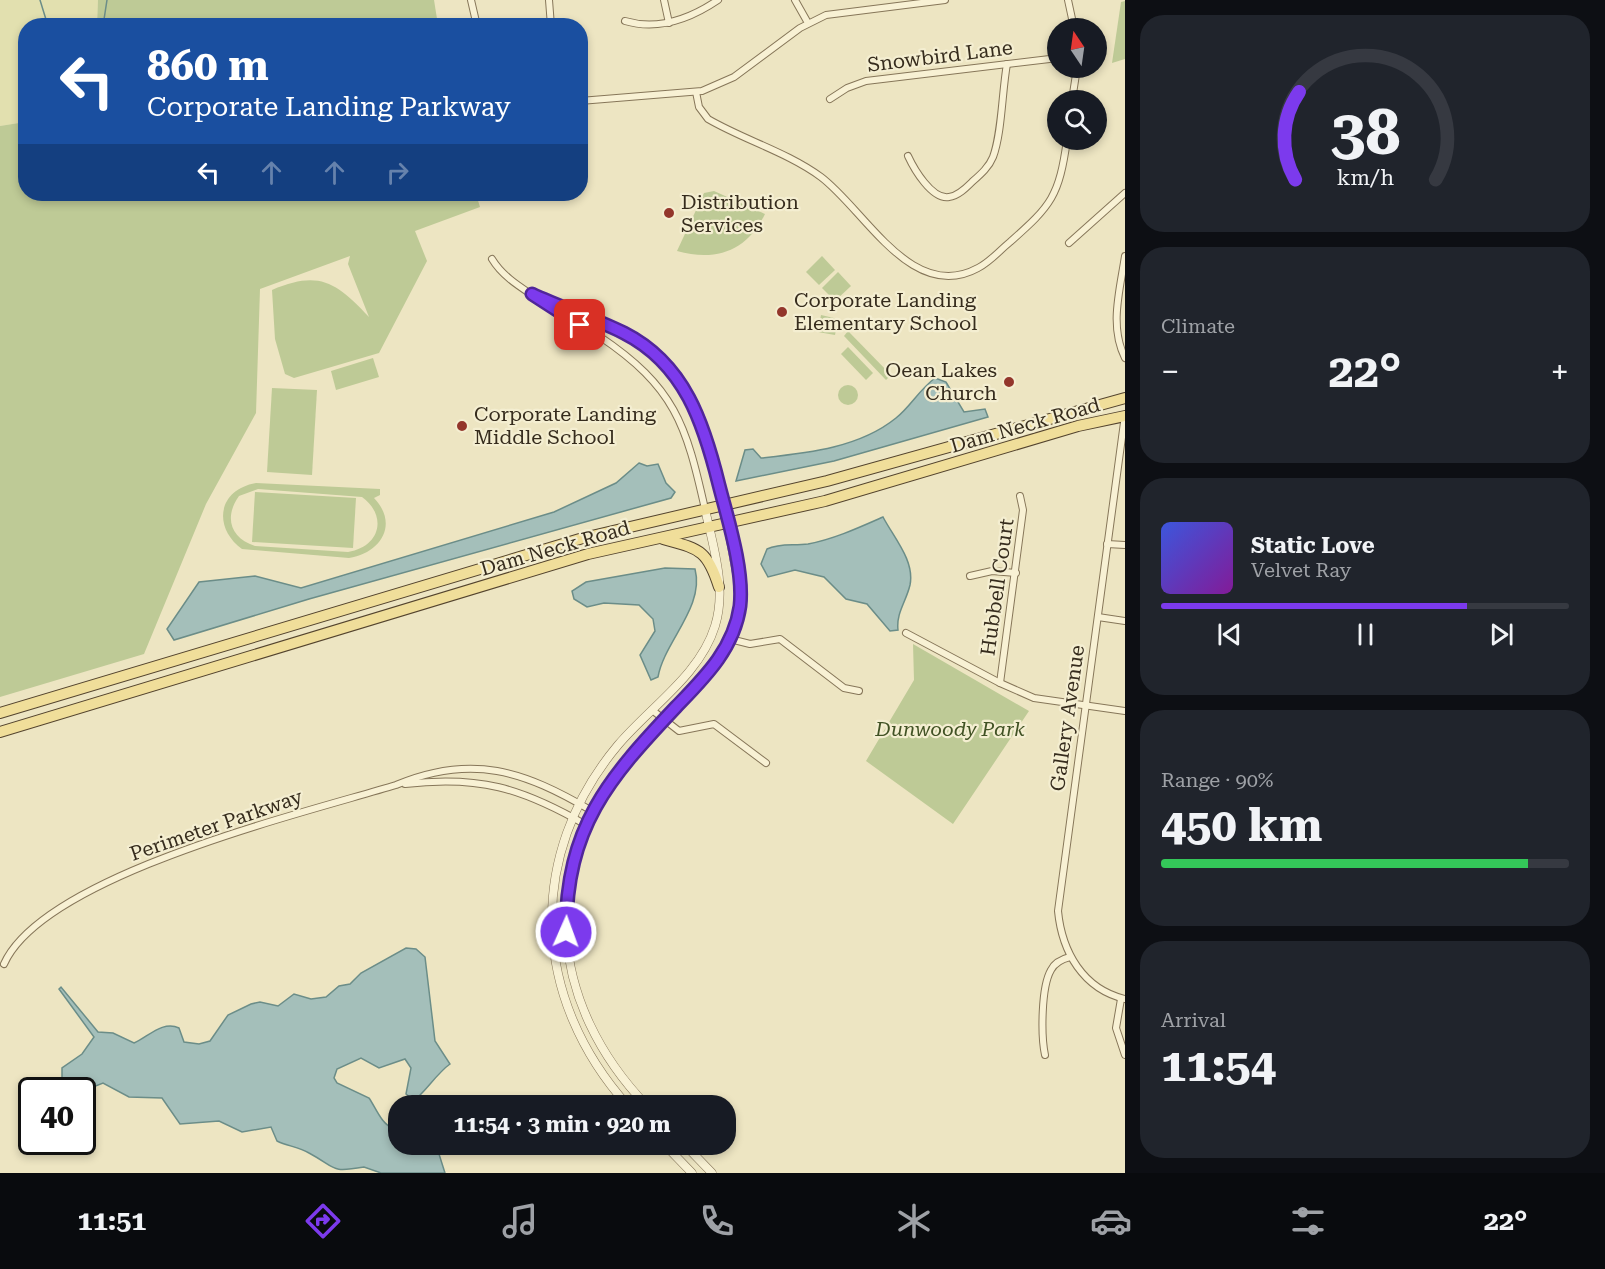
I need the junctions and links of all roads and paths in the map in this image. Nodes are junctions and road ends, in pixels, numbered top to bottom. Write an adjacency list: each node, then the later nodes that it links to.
1 (471, 0): 9 (street)
2 (549, 0): 10 (street)
3 (664, 0): 13 (street)
4 (718, 0): 13 (street)
5 (795, 0): 14 (street)
6 (945, 0): 8 (street)
7 (1068, 0): 11 (street)
8 (909, 2): 14 (street)
9 (475, 18)
10 (550, 18)
11 (1072, 18)
12 (625, 21): 13 (street)
13 (669, 23)
14 (808, 23): 17 (street)
15 (1047, 59): 16 (street, Snowbird Lane)
16 (1007, 64): 18 (street, Snowbird Lane); 21 (street)
17 (696, 93): 19 (street); 20 (street)
18 (830, 99)
19 (588, 100)
20 (1065, 150)
21 (909, 156)
22 (1125, 193): 23 (street)
23 (1069, 243)
24 (1125, 256): 26 (street)
25 (492, 259): 27 (street)
26 (1123, 284): 28 (street)
27 (532, 294): 34 (street); 35 (street)
28 (1123, 347): 29 (street)
29 (1125, 358)
30 (1125, 398): 34 (main road, Dam Neck Road)
31 (1125, 414): 32 (street, Gallery Avenue); 36 (main road, Dam Neck Road)
32 (1122, 452): 39 (street, Gallery Avenue)
33 (1020, 496): 41 (street, Hubbell Court)
34 (724, 505): 35 (main road, Dam Neck Road); 36 (street)
35 (705, 509): 37 (street); 53 (main road, Dam Neck Road)
36 (728, 523): 37 (main road, Dam Neck Road); 47 (street)
37 (709, 527): 38 (main road, Dam Neck Road); 43 (street)
38 (659, 538): 43 (main road); 55 (main road, Dam Neck Road)
39 (1107, 544): 40 (street); 44 (street, Gallery Avenue)
40 (1125, 545)
41 (1016, 573): 42 (street); 48 (street, Hubbell Court)
42 (970, 576)
43 (719, 588): 51 (street)
44 (1098, 617): 45 (street); 50 (street, Gallery Avenue)
45 (1125, 621)
46 (906, 633): 48 (street)
47 (730, 639): 49 (street); 54 (street)
48 (1000, 683): 50 (street)
49 (859, 691)
50 (1085, 706): 52 (street); 62 (street, Gallery Avenue)
51 (652, 710): 54 (street); 58 (street)
52 (1125, 711)
53 (0, 713)
54 (664, 720): 56 (street); 59 (street)
55 (0, 732)
56 (766, 763)
57 (396, 785): 58 (street, Perimeter Parkway); 60 (street, Perimeter Parkway); 63 (street, Perimeter Parkway)
58 (580, 803): 59 (street, Perimeter Parkway); 60 (street)
59 (592, 811): 61 (street)
60 (573, 818): 61 (street, Perimeter Parkway); 67 (street)
61 (586, 825): 68 (street)
62 (1070, 957): 64 (street, Gallery Avenue); 65 (street)
63 (4, 964)
64 (1123, 999): 66 (street)
65 (1045, 1055)
66 (1125, 1055)
67 (618, 1095)
68 (637, 1095)
69 (675, 1155): 72 (street)
70 (694, 1155): 71 (street)
71 (700, 1161): 72 (street); 73 (street)
72 (691, 1172)
73 (712, 1173)

